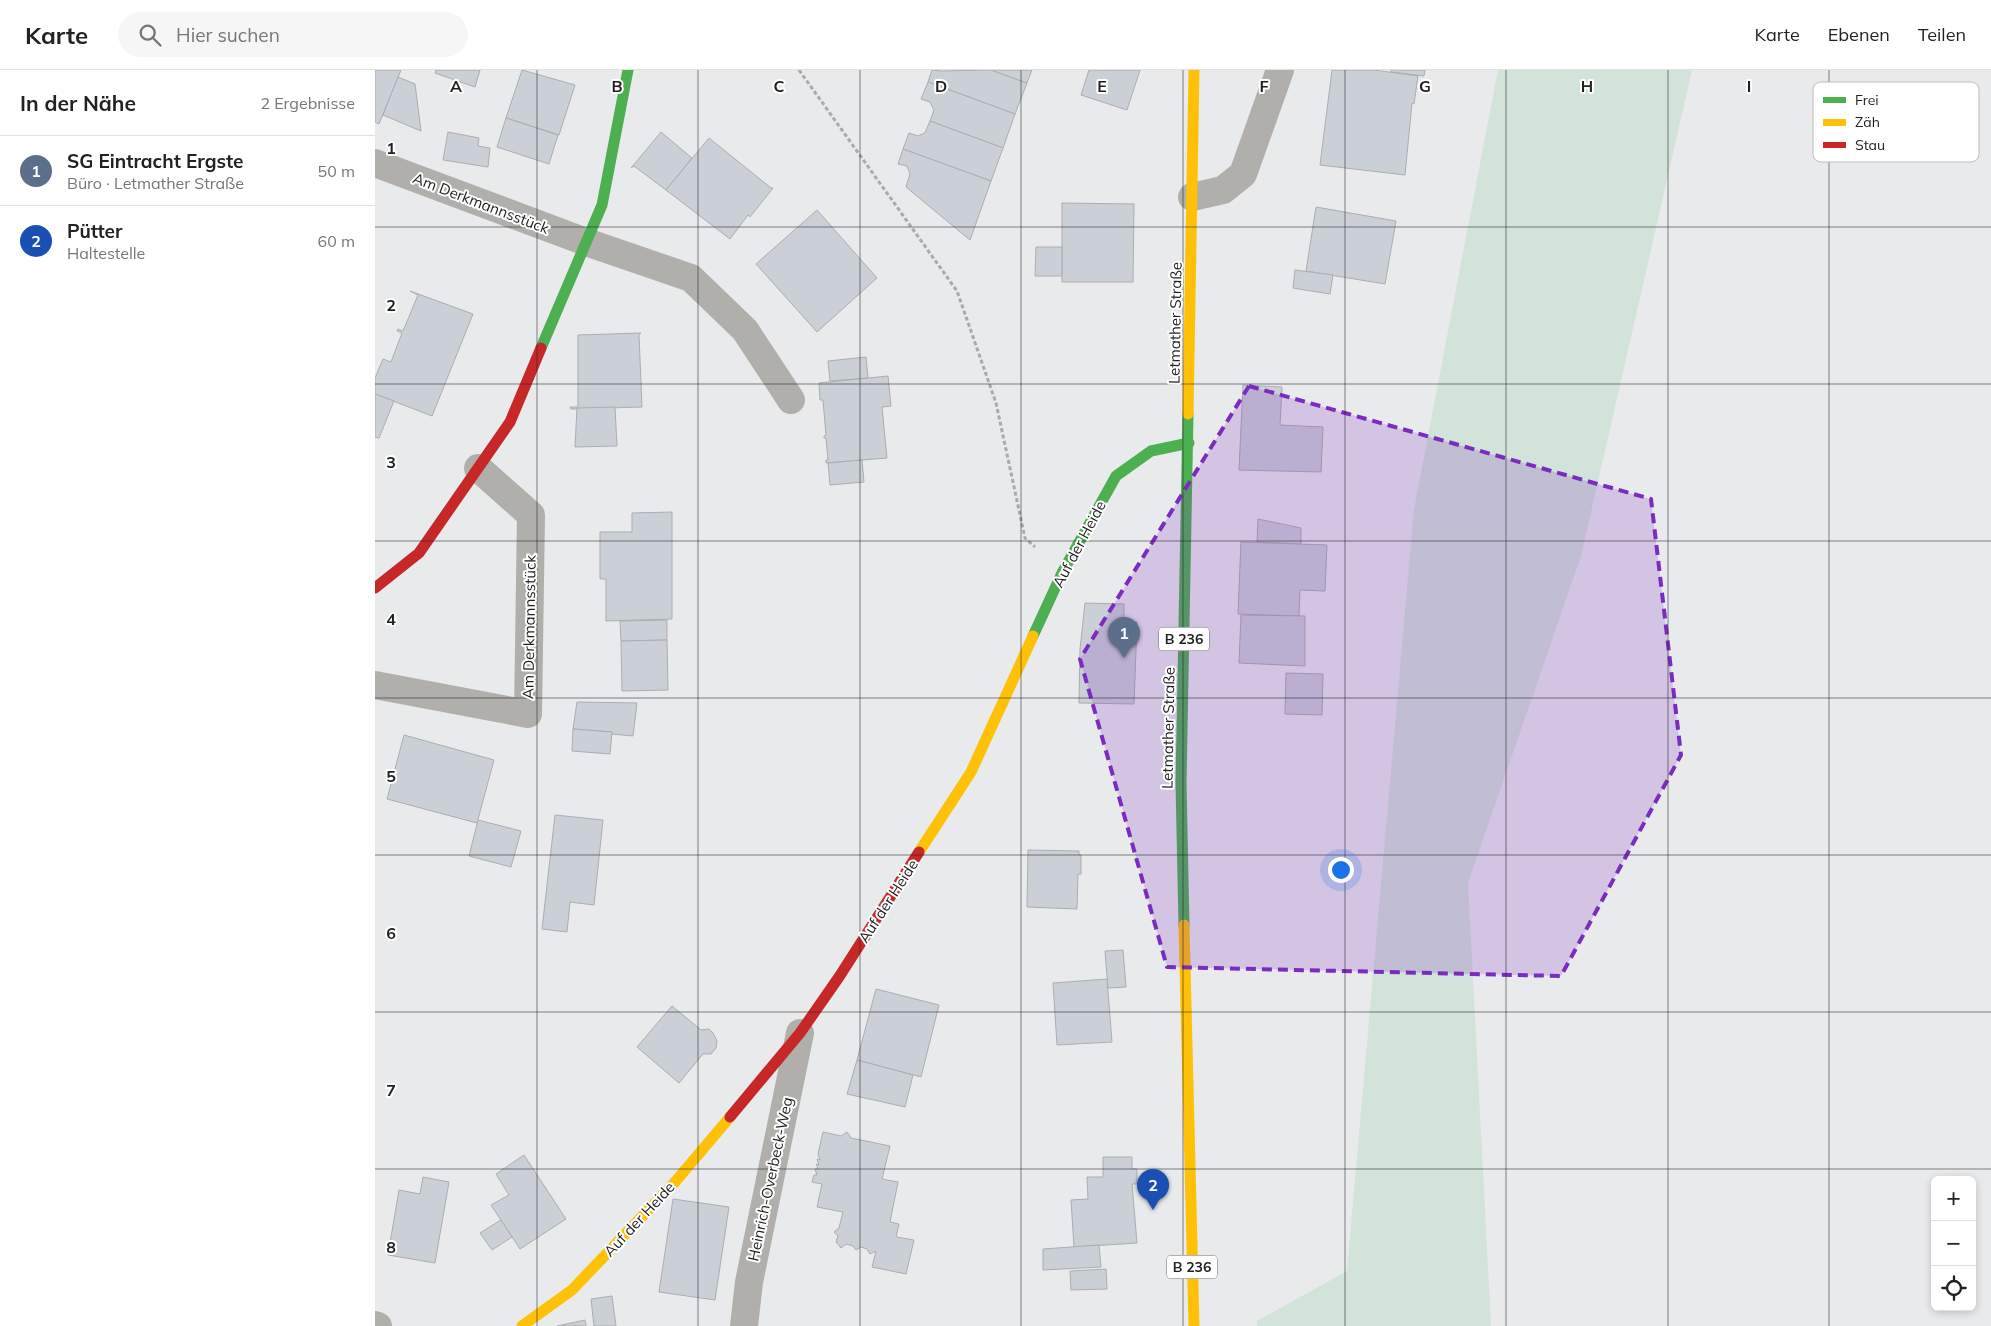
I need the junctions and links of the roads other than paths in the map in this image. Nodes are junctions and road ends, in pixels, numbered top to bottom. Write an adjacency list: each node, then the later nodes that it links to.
1 (628, 70): 6 (street)
2 (1194, 70): 5 (street, Letmather Straße / B 236)
3 (1280, 70): 5 (street)
4 (375, 163): 6 (street, Am Derkmannsstück)
5 (1192, 197): 8 (street, Letmather Straße / B 236)
6 (586, 242): 7 (street, Am Derkmannsstück); 9 (street)
7 (791, 400)
8 (1189, 443): 12 (street, Auf der Heide); 15 (street, Letmather Straße / B 236)
9 (478, 468): 10 (street); 11 (street, Am Derkmannsstück)
10 (375, 588)
11 (375, 685)
12 (800, 1033): 13 (street, Auf der Heide); 14 (street, Heinrich-Overbeck-Weg)
13 (522, 1326)
14 (744, 1326)
15 (1194, 1326)

